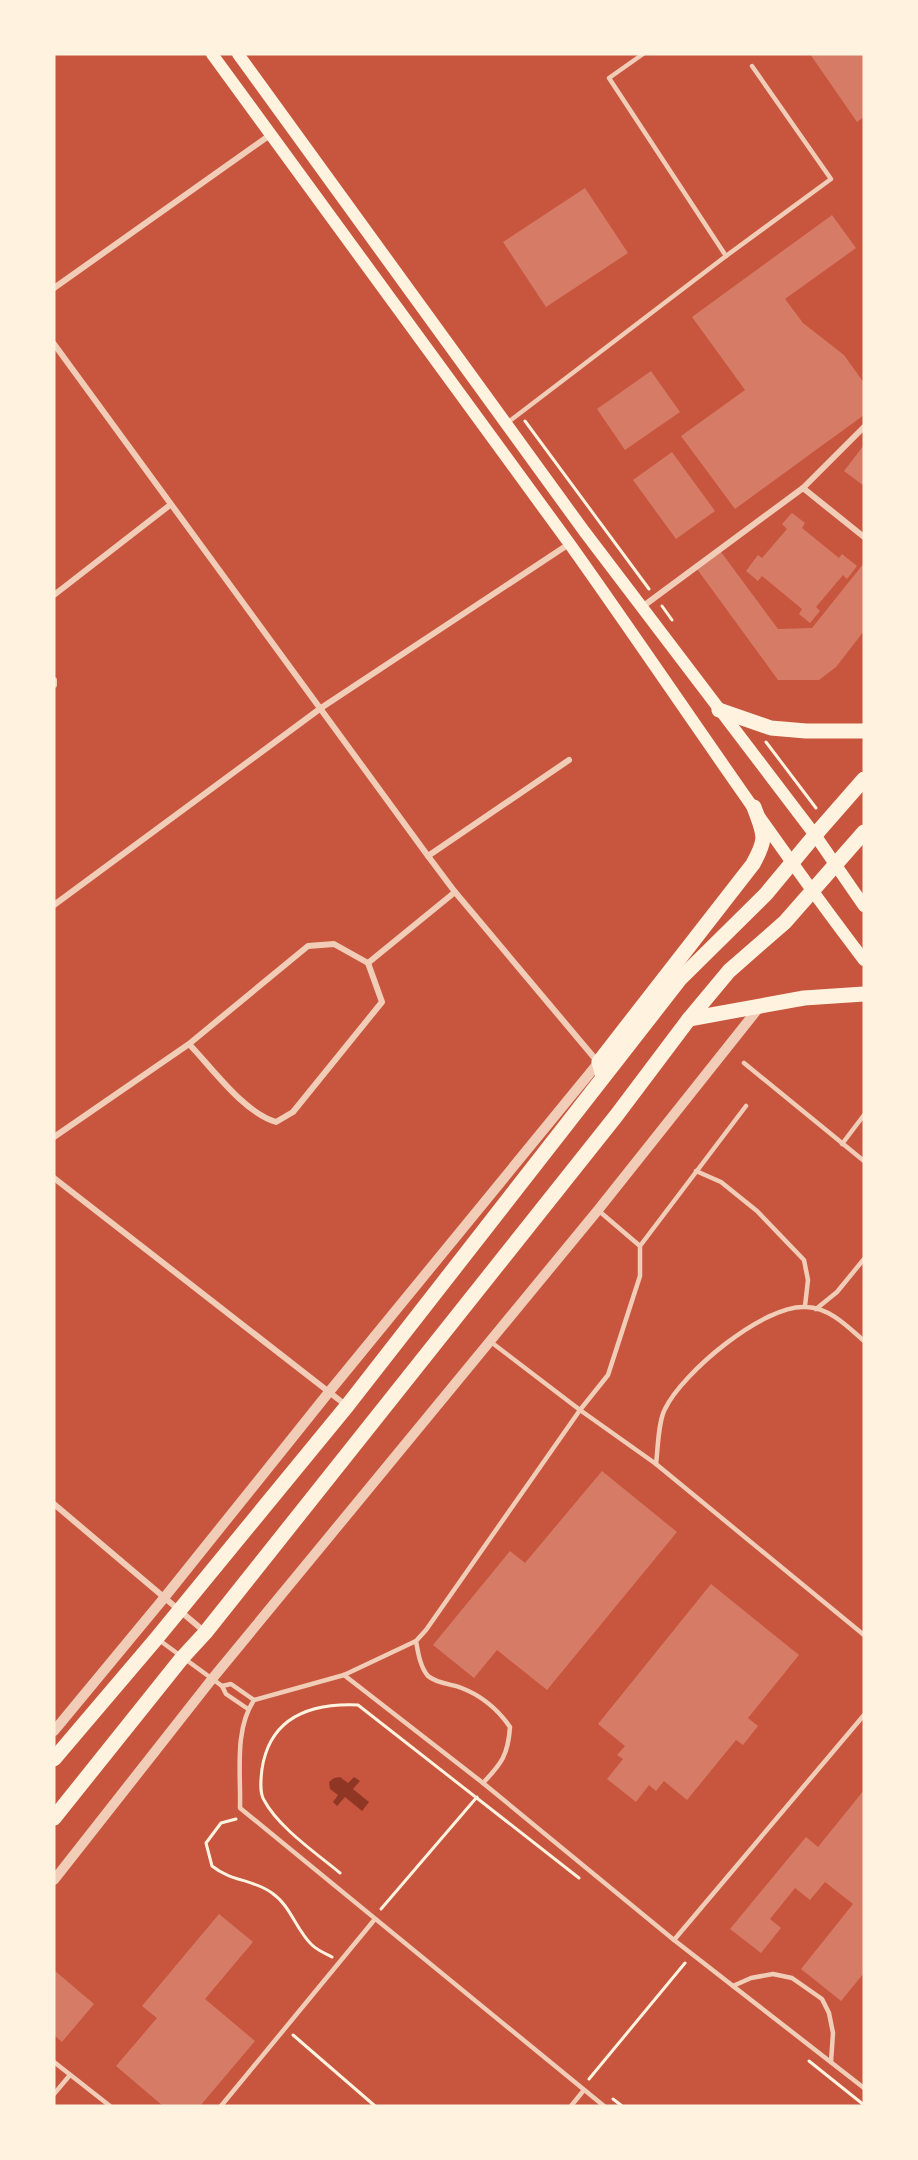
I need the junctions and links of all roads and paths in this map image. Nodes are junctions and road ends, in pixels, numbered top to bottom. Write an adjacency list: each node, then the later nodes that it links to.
1 (212, 54): 5 (main road)
2 (238, 54): 10 (main road)
3 (643, 54): 6 (lane)
4 (752, 66): 6 (lane)
5 (270, 135): 7 (street); 15 (main road)
6 (726, 256): 9 (lane)
7 (54, 288)
8 (54, 344): 13 (street)
9 (520, 414): 10 (lane); 17 (path)
10 (507, 423): 19 (main road)
11 (864, 427): 12 (street)
12 (803, 488): 14 (street); 19 (street)
13 (170, 505): 16 (street); 23 (street)
14 (864, 537)
15 (569, 544): 23 (street); 29 (main road)
16 (54, 595)
17 (654, 595)
18 (661, 604): 20 (path)
19 (642, 607): 24 (main road)
20 (675, 624)
21 (54, 680): 22 (street)
22 (54, 685)
23 (321, 708): 33 (street); 38 (street)
24 (719, 710): 25 (main road); 32 (main road)
25 (749, 720): 26 (main road); 30 (path)
26 (864, 731)
27 (569, 760): 33 (street)
28 (864, 779): 30 (main road)
29 (754, 807): 35 (main road); 47 (main road)
30 (827, 822): 32 (main road)
31 (864, 832): 34 (main road)
32 (814, 835): 34 (main road); 35 (main road)
33 (428, 856): 36 (street)
34 (835, 863): 37 (main road); 39 (main road)
35 (792, 864): 37 (main road); 47 (main road)
36 (455, 892): 41 (street); 47 (street)
37 (812, 892): 40 (main road); 44 (main road)
38 (54, 905)
39 (864, 906)
40 (864, 960)
41 (368, 963): 45 (street); 45 (street)
42 (864, 994): 43 (main road)
43 (762, 1004): 44 (main road); 55 (street)
44 (689, 1019): 69 (main road)
45 (189, 1044): 50 (street)
46 (744, 1063): 51 (lane)
47 (601, 1069): 62 (street); 63 (main road)
48 (746, 1106): 53 (lane)
49 (864, 1115): 51 (lane)
50 (54, 1137)
51 (843, 1144): 52 (lane)
52 (864, 1161)
53 (696, 1171): 56 (lane); 58 (lane)
54 (54, 1179): 62 (street)
55 (598, 1210): 56 (lane); 60 (street)
56 (640, 1246): 64 (lane)
57 (864, 1259): 59 (lane)
58 (805, 1306): 59 (lane); 65 (lane)
59 (816, 1309): 61 (lane)
60 (490, 1341): 64 (lane); 75 (street)
61 (864, 1341)
62 (329, 1392): 63 (street); 67 (street)
63 (347, 1406): 68 (main road)
64 (580, 1410): 65 (lane); 72 (lane)
65 (656, 1464): 70 (lane)
66 (54, 1503): 67 (street)
67 (164, 1598): 68 (street); 81 (street)
68 (178, 1611): 69 (street); 71 (main road)
69 (205, 1633): 73 (main road)
70 (864, 1635)
71 (156, 1639): 73 (lane); 82 (main road)
72 (416, 1641): 74 (lane); 83 (lane)
73 (182, 1658): 75 (lane); 85 (main road)
74 (344, 1675): 77 (lane); 83 (lane)
75 (212, 1678): 76 (lane); 88 (street)
76 (222, 1686): 77 (lane); 79 (lane)
77 (254, 1700): 79 (lane)
78 (358, 1705): 87 (path)
79 (248, 1709): 86 (lane)
80 (864, 1715): 91 (lane)
81 (54, 1731)
82 (54, 1759)
83 (483, 1784): 91 (lane)
84 (477, 1797): 89 (path)
85 (54, 1818)
86 (259, 1823): 90 (lane); 92 (path)
87 (346, 1879)
88 (54, 1880)
89 (388, 1916)
90 (375, 1919): 92 (lane); 101 (lane)
91 (674, 1940): 94 (lane)
92 (341, 1961): 95 (lane)
93 (685, 1963): 99 (path)
94 (734, 1986): 97 (lane); 97 (lane)
95 (285, 2028): 105 (lane); 106 (path)
96 (54, 2062): 98 (lane)
97 (831, 2062): 100 (lane)
98 (70, 2075): 103 (lane); 104 (lane)
99 (589, 2079)
100 (864, 2088)
101 (585, 2090): 107 (lane); 108 (lane)
102 (606, 2093): 109 (path)
103 (54, 2094)
104 (110, 2106)
105 (221, 2106)
106 (375, 2106)
107 (571, 2106)
108 (604, 2106)
109 (622, 2106)

